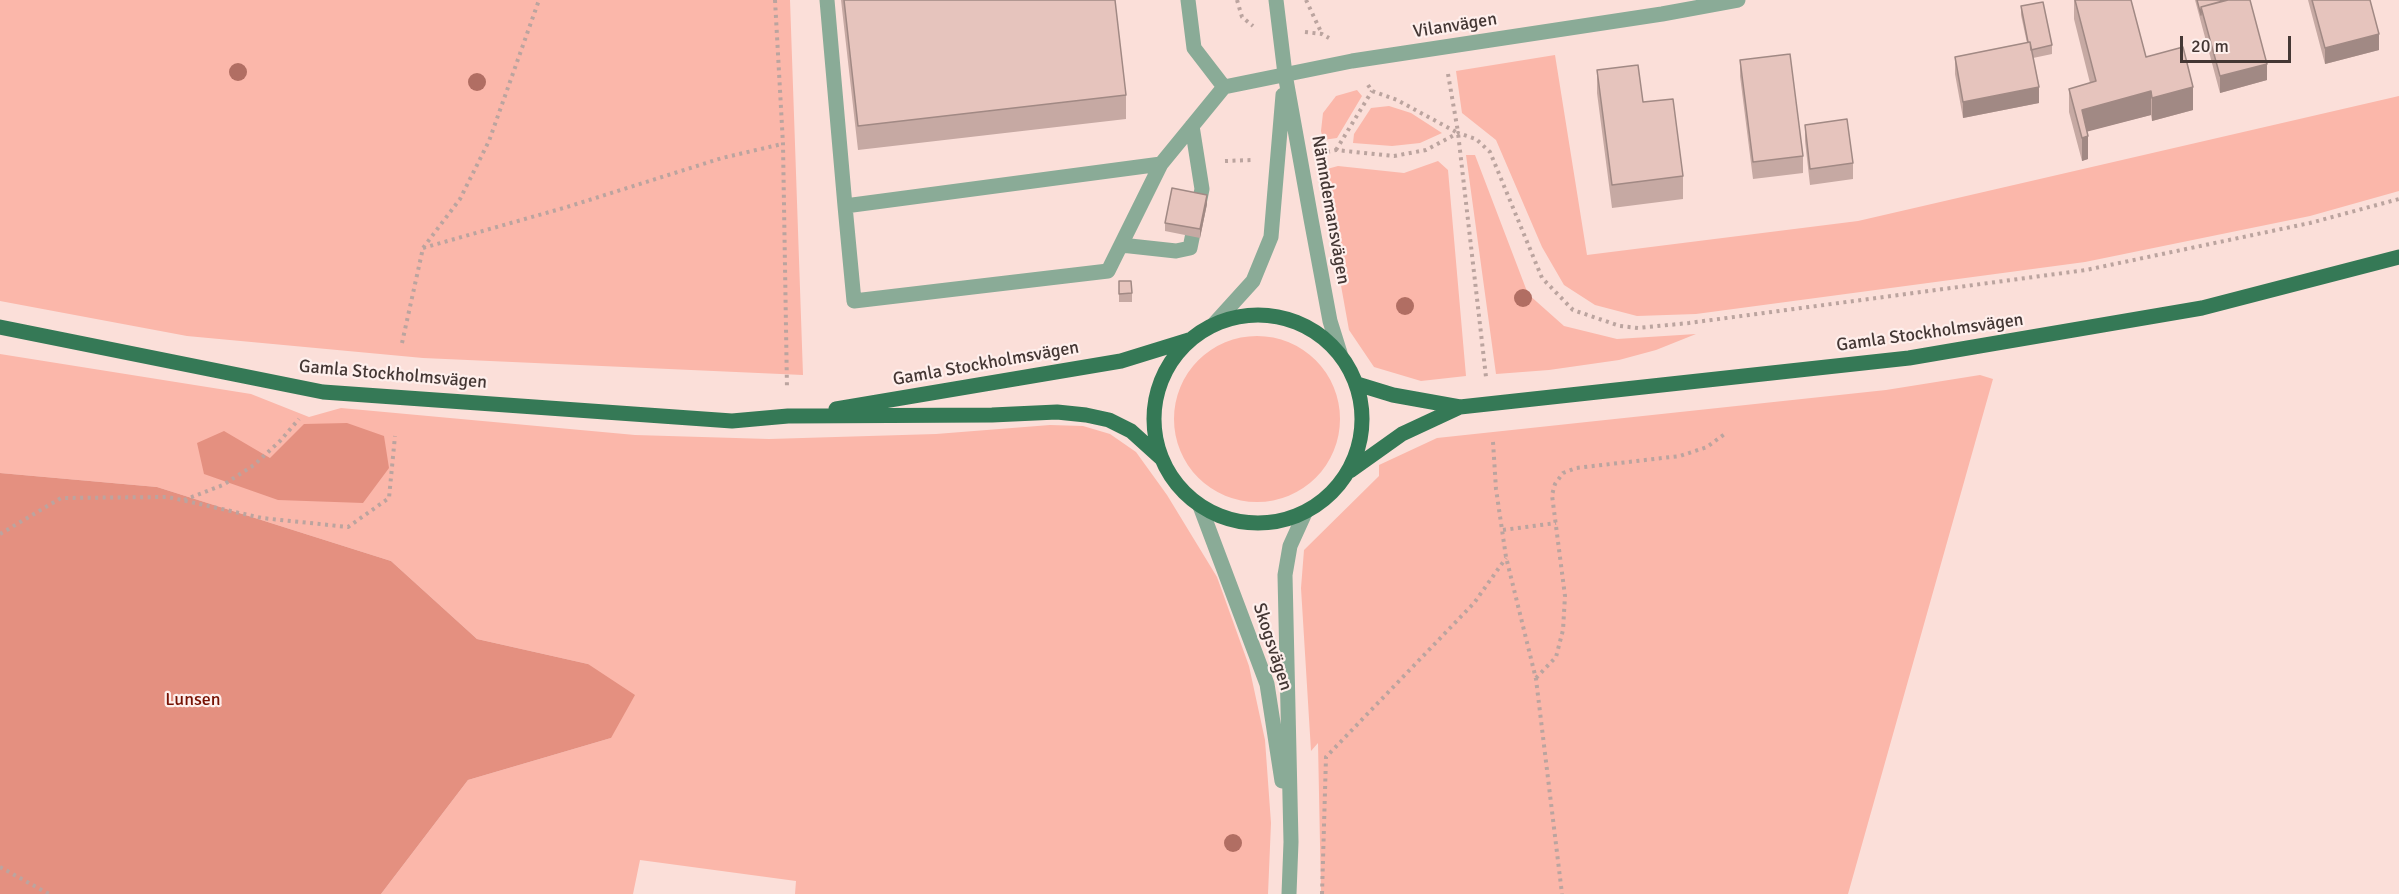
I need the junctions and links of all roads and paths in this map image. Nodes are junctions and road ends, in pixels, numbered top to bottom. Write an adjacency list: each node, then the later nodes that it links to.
1 (539, 0): 25 (path)
2 (775, 0): 16 (path)
3 (827, 0): 23 (street)
4 (1188, 0): 12 (street)
5 (1276, 0): 11 (street, Nämndemansvägen)
6 (1306, 0): 8 (path)
7 (1738, 0): 9 (street, Vilanvägen)
8 (1322, 34)
9 (1443, 47): 10 (street, Vilanvägen); 15 (path)
10 (1352, 61): 11 (street, Vilanvägen); 13 (path)
11 (1285, 74): 12 (street, Vilanvägen); 18 (street, Nämndemansvägen); 19 (street, Nämndemansvägen)
12 (1224, 87): 14 (street)
13 (1372, 91): 15 (path); 17 (path)
14 (1192, 126): 20 (street); 21 (street)
15 (1458, 133): 17 (path); 22 (path); 32 (path)
16 (783, 144): 25 (path); 35 (path)
17 (1336, 150): 18 (path)
18 (1300, 156): 31 (street, Nämndemansvägen)
19 (1277, 158): 20 (path); 27 (street, Nämndemansvägen)
20 (1198, 162): 24 (street)
21 (1161, 165): 23 (street); 24 (street)
22 (2399, 199)
23 (846, 206): 24 (street)
24 (1121, 245)
25 (423, 248): 30 (path)
26 (2399, 257): 34 (main road, Gamla Stockholmsvägen)
27 (1214, 324): 29 (main road); 31 (main road)
28 (0, 327): 35 (main road, Gamla Stockholmsvägen)
29 (1189, 340): 35 (main road, Gamla Stockholmsvägen); 40 (main road)
30 (402, 343)
31 (1340, 353): 33 (main road)
32 (1486, 377)
33 (1357, 384): 34 (main road, Gamla Stockholmsvägen); 41 (main road)
34 (1460, 407): 41 (main road, Gamla Stockholmsvägen)
35 (788, 416): 40 (main road, Gamla Stockholmsvägen)
36 (299, 419): 42 (path)
37 (1726, 433): 45 (path)
38 (395, 436): 42 (path)
39 (1493, 442): 46 (path)
40 (1162, 459): 43 (main road)
41 (1350, 471): 44 (main road)
42 (182, 500): 47 (path)
43 (1200, 506): 44 (main road); 50 (street, Skogsvägen)
44 (1305, 513): 50 (street, Skogsvägen)
45 (1556, 523): 46 (path); 49 (path)
46 (1503, 530): 48 (path)
47 (0, 534)
48 (1506, 557): 49 (path); 54 (path)
49 (1536, 679): 55 (path)
50 (1291, 842): 53 (street, Skogsvägen)
51 (0, 867): 52 (path)
52 (49, 894)
53 (1289, 894)
54 (1322, 894)
55 (1562, 894)

